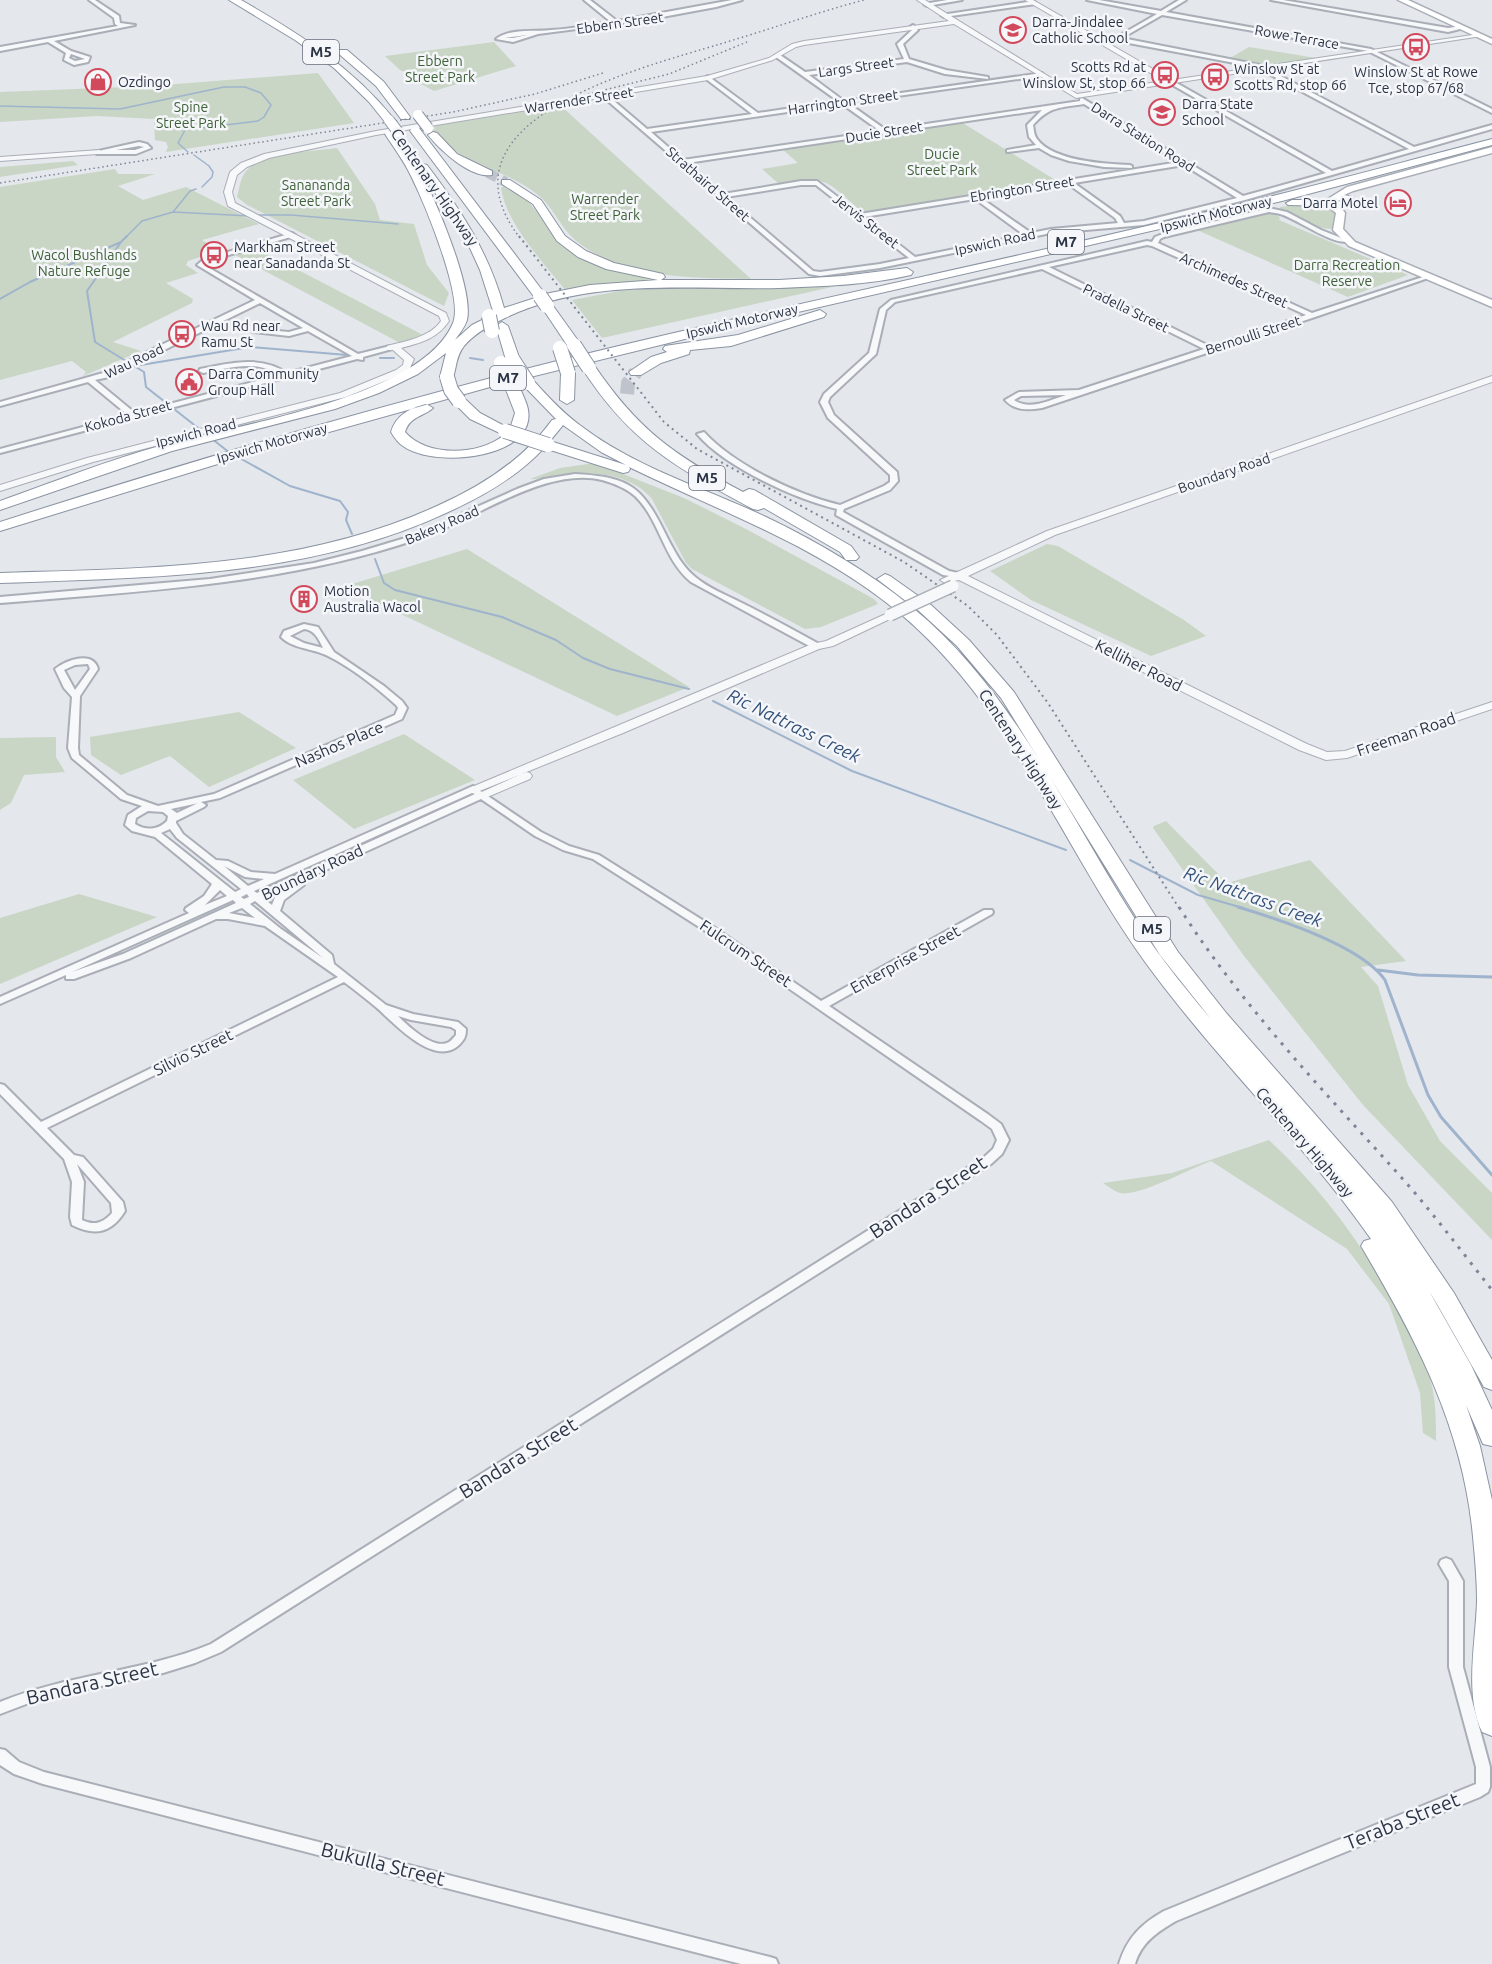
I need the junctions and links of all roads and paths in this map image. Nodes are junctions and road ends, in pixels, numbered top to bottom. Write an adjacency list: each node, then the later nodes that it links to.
1 (92, 0): 20 (street)
2 (234, 0): 55 (highway, M5)
3 (255, 0): 16 (highway)
4 (587, 0): 18 (street)
5 (740, 0): 18 (street, Ebbern Street)
6 (920, 0): 13 (street, Darra Station Road)
7 (959, 0): 13 (street)
8 (1090, 0): 14 (street, Rowe Terrace)
9 (1183, 0): 14 (street)
10 (1274, 0): 22 (street)
11 (1402, 0): 22 (main road)
12 (1031, 2): 15 (street); 25 (street)
13 (927, 4): 15 (street, Darra Station Road)
14 (1161, 13): 26 (street); 33 (street, Rowe Terrace)
15 (944, 15): 17 (street, Darra Station Road)
16 (285, 17)
17 (955, 22): 21 (street, Warrender Street); 38 (street, Darra Station Road)
18 (616, 23): 23 (street, Ebbern Street)
19 (132, 25): 20 (street)
20 (123, 26): 27 (street)
21 (913, 27): 34 (street, Warrender Street); 35 (street)
22 (1461, 28): 24 (main road)
23 (535, 34): 23 (street, Ebbern Street)
24 (1479, 36): 28 (main road); 33 (street)
25 (1095, 38): 26 (street); 30 (street)
26 (1117, 39): 30 (street); 36 (street)
27 (50, 41): 31 (street); 32 (street)
28 (1492, 42)
29 (333, 45): 47 (highway, Centenary Highway / M5)
30 (1107, 45): 41 (street)
31 (0, 50)
32 (69, 52)
33 (1372, 52): 36 (street); 49 (street, Rowe Terrace)
34 (778, 56): 37 (street); 39 (street, Warrender Street)
35 (907, 60): 37 (street, Largs Street); 40 (street)
36 (1264, 68): 41 (street); 59 (street)
37 (805, 74): 44 (street)
38 (1040, 74): 40 (street, Harrington Street); 43 (street, Darra Station Road)
39 (708, 78): 42 (street, Warrender Street); 50 (street)
40 (993, 81): 44 (street, Harrington Street)
41 (1171, 82): 43 (street); 70 (street)
42 (605, 96): 53 (street, Strathaird Street); 85 (street, Warrender Street)
43 (1076, 96): 45 (street, Darra Station Road)
44 (843, 102): 50 (street, Harrington Street); 54 (street)
45 (1086, 102): 46 (street, Ducie Street); 65 (street, Darra Station Road)
46 (1049, 108): 48 (street, Ducie Street); 51 (street)
47 (411, 111): 69 (highway, bridge); 105 (highway, Centenary Highway / M5)
48 (1027, 111): 51 (street); 54 (street, Ducie Street)
49 (1492, 111)
50 (757, 115): 53 (street, Harrington Street)
51 (1039, 115): 58 (street)
52 (1492, 127): 59 (street, Ipswich Road)
53 (646, 131): 64 (street, Strathaird Street)
54 (885, 132): 64 (street, Ducie Street)
55 (394, 133): 109 (highway, Centenary Highway, bridge); 121 (highway)
56 (1492, 135): 90 (highway, Ipswich Motorway / M7)
57 (1492, 142): 80 (highway, Ipswich Motorway / M7)
58 (1040, 146): 61 (street); 66 (street)
59 (1414, 150): 70 (street, Ipswich Road)
60 (1492, 150): 73 (main road)
61 (1009, 151)
62 (97, 152): 62 (street); 63 (street)
63 (0, 159)
64 (683, 162): 74 (street, Strathaird Street)
65 (1185, 163): 67 (street, Ebrington Street); 76 (street, Darra Station Road)
66 (1124, 167): 67 (street); 68 (street)
67 (1151, 168): 68 (street, Ebrington Street)
68 (1130, 172): 72 (street, Ebrington Street)
69 (488, 173)
70 (1331, 173): 76 (street, Ipswich Road)
71 (506, 182): 96 (highway)
72 (1069, 182): 75 (street, Ebrington Street); 81 (street)
73 (1364, 186): 77 (main road); 78 (main road)
74 (722, 196): 79 (street, Jervis Street); 93 (street, Strathaird Street)
75 (976, 197): 79 (street, Ebrington Street); 86 (street)
76 (1243, 199): 81 (street, Ipswich Road)
77 (1331, 202): 78 (main road); 80 (highway); 84 (main road)
78 (1352, 202): 83 (main road)
79 (859, 216): 91 (street, Jervis Street)
80 (1178, 225): 94 (highway, Ipswich Motorway / M7)
81 (1123, 226): 86 (street, Ipswich Road)
82 (1312, 227): 84 (street, Ipswich Road); 87 (street, Ipswich Road); 88 (street, Ipswich Road)
83 (1349, 227): 84 (street, Ipswich Road); 89 (main road)
84 (1338, 230): 87 (main road)
85 (292, 235): 97 (street); 106 (street, Kokoda Street)
86 (1029, 235): 91 (street, Ipswich Road)
87 (1346, 241): 89 (main road)
88 (1154, 244): 92 (street, Ipswich Road); 99 (street, Archimedes Street)
89 (1369, 252): 95 (main road)
90 (990, 258): 96 (highway); 124 (highway, Ipswich Motorway / M7)
91 (914, 259): 93 (street, Ipswich Road)
92 (1041, 266): 107 (street, Pradella Street); 130 (street, Ipswich Road)
93 (811, 273)
94 (954, 274): 104 (highway); 124 (highway, Ipswich Motorway / M7)
95 (1428, 277): 98 (main road); 99 (street, Bernoulli Street)
96 (742, 284): 127 (highway, bridge)
97 (260, 300): 101 (street); 114 (street, Wau Road)
98 (1492, 304)
99 (1313, 316): 107 (street, Bernoulli Street)
100 (263, 327): 102 (street)
101 (310, 328): 102 (street); 108 (street)
102 (255, 332): 103 (street)
103 (246, 336)
104 (741, 339): 109 (highway, bridge); 111 (highway)
105 (567, 346): 117 (highway, bridge); 133 (highway, Centenary Highway / M5, bridge)
106 (392, 348): 108 (street, Kokoda Street); 121 (street, Ipswich Road)
107 (1210, 349): 115 (street, Bernoulli Street)
108 (360, 358): 112 (street, Kokoda Street)
109 (507, 361): 127 (highway, Centenary Highway / M5, bridge)
110 (203, 372): 112 (street)
111 (636, 372)
112 (286, 376): 119 (street, Kokoda Street)
113 (1492, 379): 135 (street, Boundary Road)
114 (90, 380): 118 (street, Wau Road); 119 (street)
115 (1078, 392): 115 (street, Bernoulli Street)
116 (627, 398): 133 (highway)
117 (567, 400)
118 (0, 404)
119 (132, 414): 125 (street, Kokoda Street)
120 (556, 423): 134 (highway)
121 (219, 430): 123 (highway)
122 (701, 434): 130 (street)
123 (189, 439): 128 (street, Ipswich Road); 129 (highway)
124 (239, 447): 126 (highway, Ipswich Motorway / M7)
125 (0, 451)
126 (212, 455): 131 (highway, Ipswich Motorway / M7); 132 (highway, Ipswich Motorway / M7)
127 (683, 487): 166 (highway, Centenary Highway / M5)
128 (0, 488)
129 (0, 506)
130 (841, 508): 135 (street, Kelliher Road)
131 (0, 515)
132 (0, 527)
133 (850, 557): 171 (highway, Centenary Highway / M5)
134 (0, 578)
135 (952, 581): 137 (street, Boundary Road, bridge); 141 (street, Kelliher Road)
136 (0, 600): 137 (street, Bakery Road)
137 (816, 646): 142 (street, Boundary Road)
138 (330, 653): 138 (street, Nashos Place); 143 (street, Nashos Place)
139 (76, 696): 144 (street)
140 (1492, 705): 141 (street, Freeman Road)
141 (1318, 754)
142 (477, 792): 150 (street, Boundary Road); 151 (street, Boundary Road); 163 (street, Fulcrum Street)
143 (217, 796): 145 (street, Nashos Place); 147 (street, Nashos Place)
144 (124, 797): 145 (street); 146 (street)
145 (156, 808): 146 (street, Nashos Place); 147 (street)
146 (130, 817): 148 (street)
147 (172, 821): 148 (street, Nashos Place); 149 (street)
148 (145, 832): 152 (street)
149 (213, 863): 151 (street); 153 (street)
150 (304, 876): 153 (street, Boundary Road); 155 (street)
151 (278, 877): 153 (street, Boundary Road)
152 (218, 882): 154 (street); 159 (street)
153 (253, 894): 154 (street, Boundary Road); 155 (street)
154 (240, 900): 157 (street, Boundary Road); 158 (street); 159 (street, Boundary Road)
155 (275, 911): 160 (street)
156 (988, 912): 163 (street, Enterprise Street)
157 (213, 917): 158 (street); 164 (street, Boundary Road)
158 (268, 924): 160 (street)
159 (146, 936): 162 (street, Boundary Road)
160 (329, 964): 161 (street)
161 (345, 977): 165 (street); 168 (street, Silvio Street)
162 (0, 1001)
163 (822, 1005): 169 (street, Fulcrum Street)
164 (0, 1006)
165 (382, 1007): 165 (street)
166 (1211, 1034): 173 (highway, Centenary Highway / M5); 176 (highway)
167 (0, 1088): 168 (street)
168 (40, 1127): 170 (street)
169 (1003, 1140): 175 (street, Bandara Street)
170 (70, 1158): 170 (street)
171 (1484, 1355): 172 (highway, Centenary Highway / M5)
172 (1492, 1381)
173 (1492, 1437)
174 (1446, 1564): 179 (street, Teraba Street)
175 (0, 1708)
176 (1492, 1724)
177 (0, 1755): 178 (street, Bukulla Street)
178 (770, 1964)
179 (1127, 1964)

